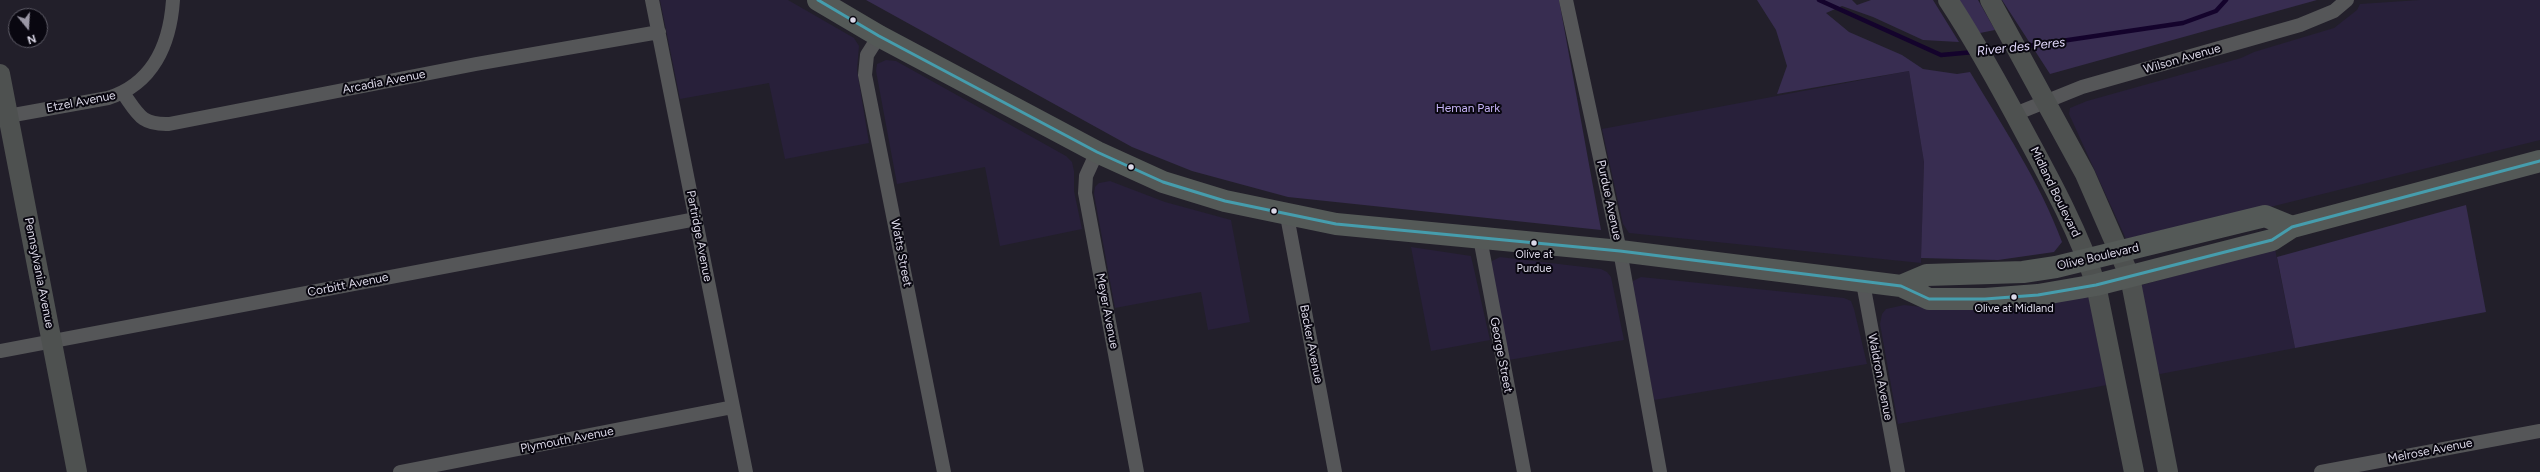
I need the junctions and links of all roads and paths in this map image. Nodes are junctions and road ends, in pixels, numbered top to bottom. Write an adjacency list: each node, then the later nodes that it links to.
1 (173, 0): 11 (street, Etzel Avenue)
2 (652, 0): 8 (street, Partridge Avenue)
3 (818, 0): 9 (main road, Olive Boulevard)
4 (1566, 0): 21 (street, Purdue Avenue)
5 (1948, 0): 13 (main road, Midland Boulevard)
6 (1990, 0): 12 (main road)
7 (2347, 0): 12 (street, Wilson Avenue)
8 (659, 32): 11 (street, Arcadia Avenue); 18 (street, Partridge Avenue)
9 (879, 36): 15 (main road, Olive Boulevard); 35 (street, Watts Street)
10 (0, 74): 14 (main road, Pennsylvania Avenue)
11 (123, 93): 14 (street, Etzel Avenue)
12 (2046, 101): 13 (street, Wilson Avenue); 22 (main road)
13 (2015, 114): 23 (main road, Midland Boulevard)
14 (4, 117): 28 (main road, Pennsylvania Avenue)
15 (1097, 152): 17 (main road, Olive Boulevard); 36 (street, Meyer Avenue)
16 (2540, 161): 19 (main road, Olive Boulevard)
17 (1287, 216): 20 (main road, Olive Boulevard); 37 (street, Backer Avenue)
18 (696, 219): 28 (street, Corbitt Avenue); 30 (street, Partridge Avenue)
19 (2292, 226): 22 (main road, Olive Boulevard); 24 (main road, Olive Boulevard)
20 (1480, 238): 21 (main road, Olive Boulevard); 38 (street, George Street)
21 (1620, 251): 25 (main road, Olive Boulevard); 39 (street, Purdue Avenue)
22 (2120, 251): 23 (main road, Olive Boulevard); 24 (main road)
23 (2087, 260): 26 (main road, Midland Boulevard); 27 (main road, Olive Boulevard)
24 (2130, 277): 26 (main road, Olive Boulevard); 42 (main road)
25 (1863, 283): 27 (main road, Olive Boulevard); 40 (street, Waldron Avenue)
26 (2096, 285): 27 (main road, Olive Boulevard); 41 (main road, Midland Boulevard)
27 (1901, 286)
28 (52, 341): 29 (street, Corbitt Avenue); 32 (main road, Pennsylvania Avenue)
29 (0, 351)
30 (733, 407): 33 (street, Plymouth Avenue); 34 (street, Partridge Avenue)
31 (2540, 431): 43 (street, Melrose Avenue)
32 (77, 472)
33 (400, 472)
34 (746, 472)
35 (944, 472)
36 (1137, 472)
37 (1335, 472)
38 (1524, 472)
39 (1660, 472)
40 (1898, 472)
41 (2134, 472)
42 (2168, 472)
43 (2321, 472)

